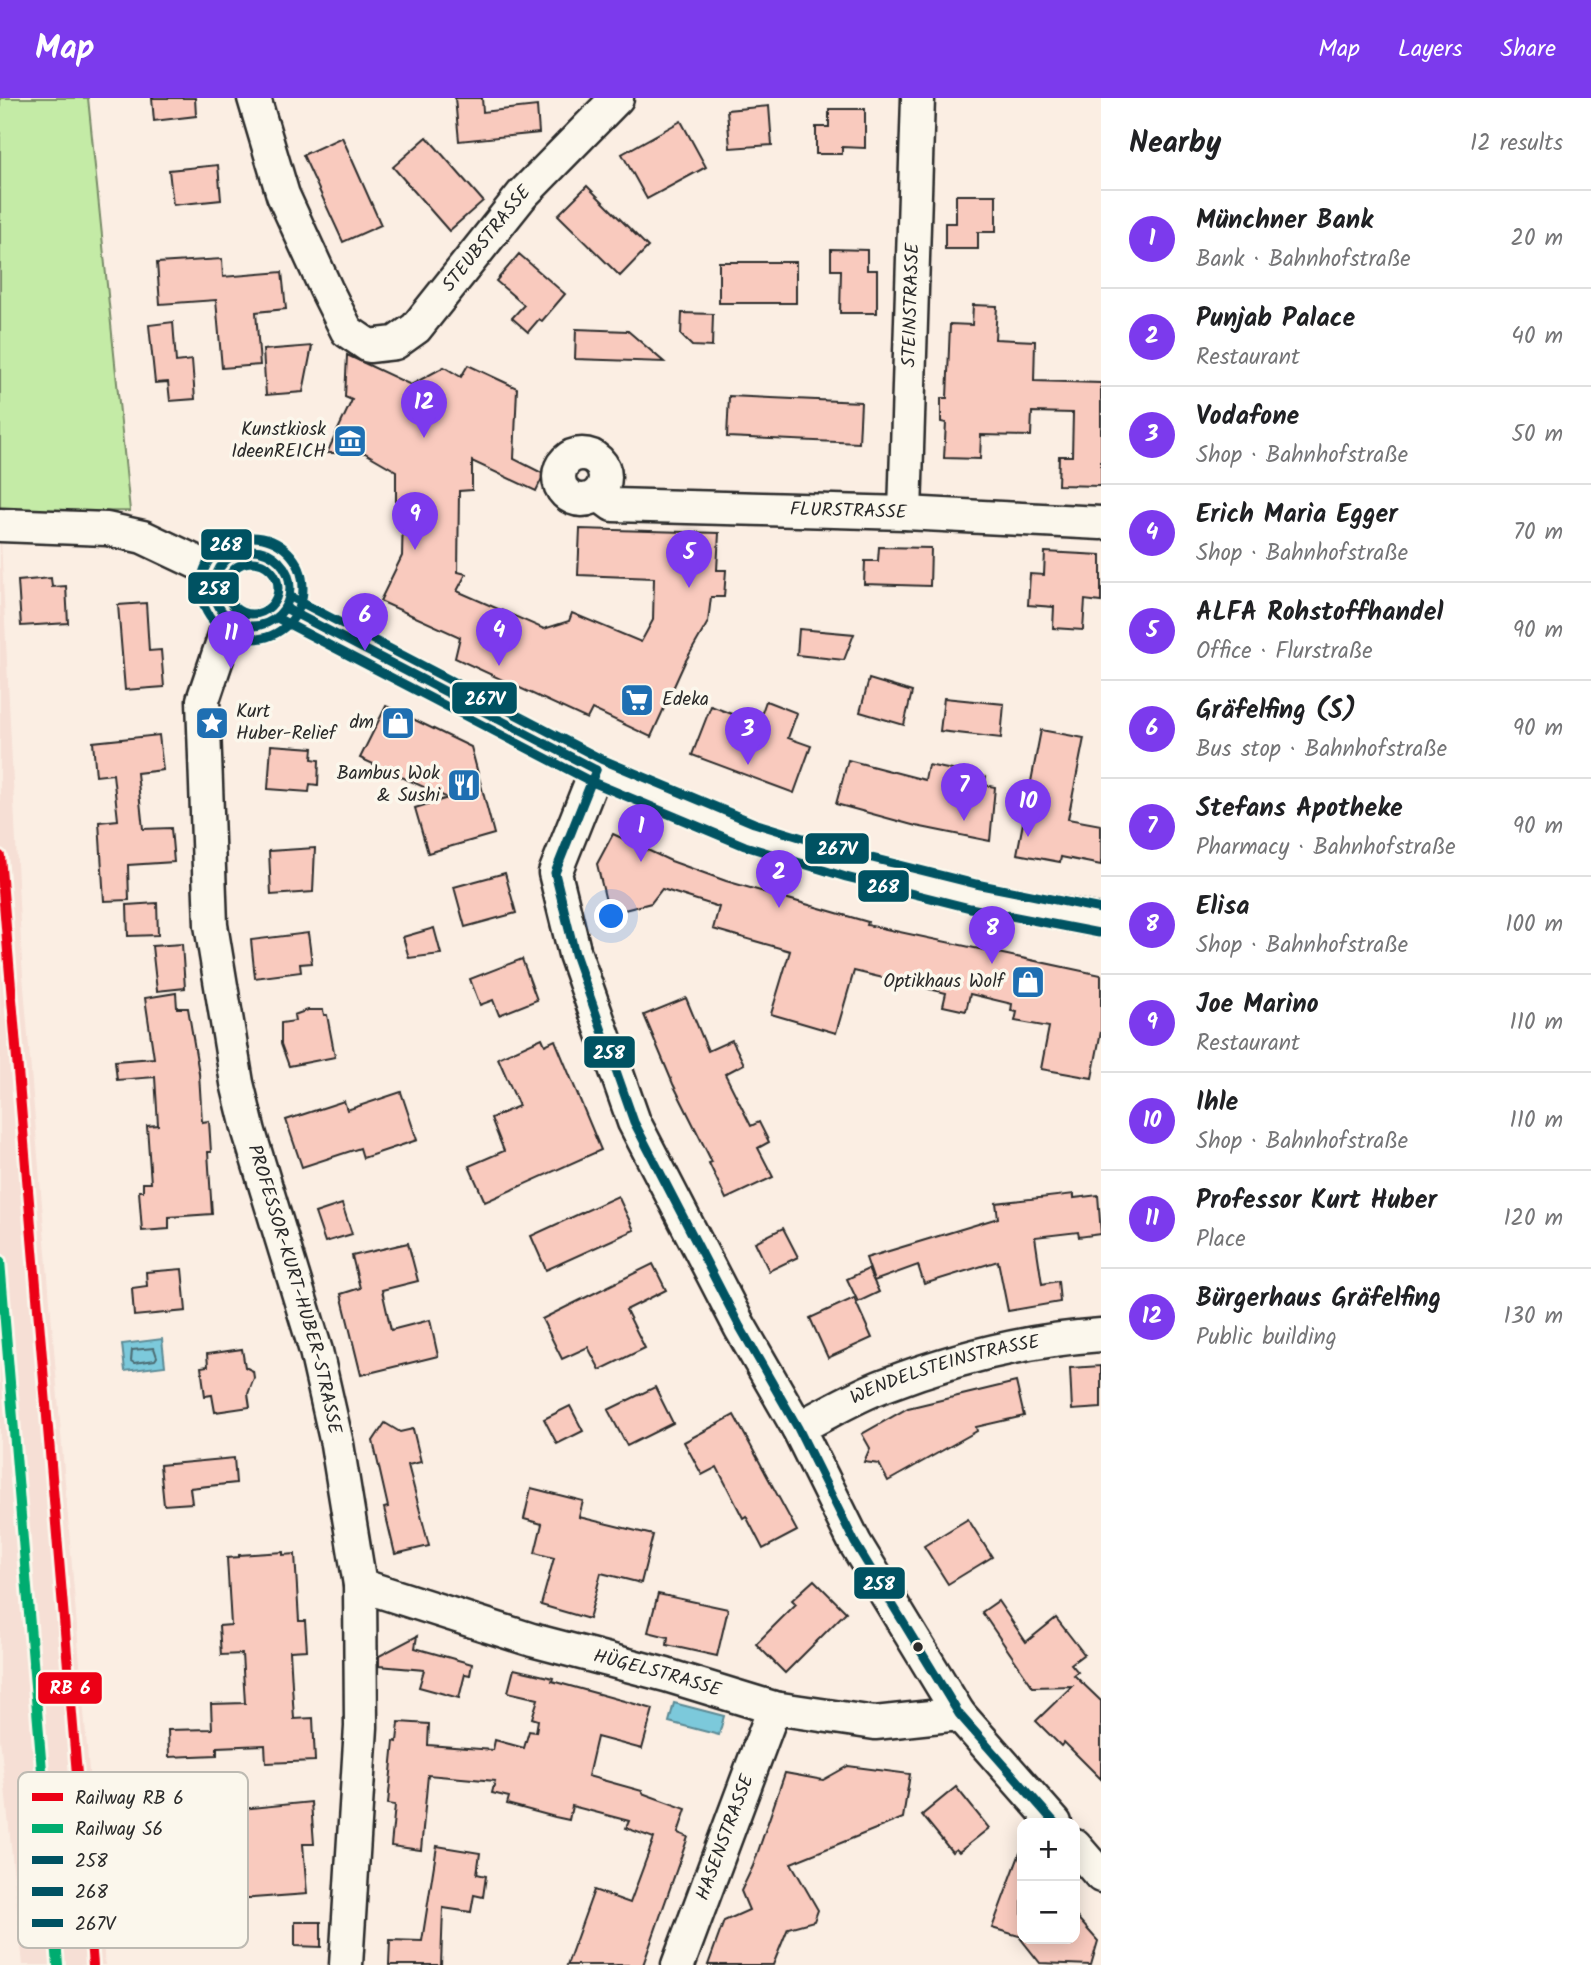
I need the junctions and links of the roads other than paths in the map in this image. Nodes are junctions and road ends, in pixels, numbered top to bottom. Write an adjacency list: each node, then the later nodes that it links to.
1 (254, 98): 2 (street, STEUBSTRASSE)
2 (617, 98)
3 (918, 98): 5 (street, STEINSTRASSE)
4 (598, 494): 5 (street, FLURSTRASSE)
5 (905, 513): 6 (street, FLURSTRASSE)
6 (1101, 523)
7 (0, 525): 8 (street)
8 (217, 572): 9 (street); 10 (street)
9 (285, 608): 10 (street); 11 (street)
10 (230, 620): 15 (street, PROFESSOR-KURT-HUBER-STRASSE)
11 (596, 770): 12 (street); 14 (street)
12 (1101, 921)
13 (1101, 1335): 14 (street, WENDELSTEINSTRASSE)
14 (798, 1428): 17 (street)
15 (360, 1585): 16 (street, HÜGELSTRASSE); 21 (street, PROFESSOR-KURT-HUBER-STRASSE)
16 (774, 1708): 17 (street, HÜGELSTRASSE); 22 (street, HASENSTRASSE)
17 (959, 1714): 18 (street)
18 (1051, 1818)
19 (1080, 1852): 20 (street)
20 (1101, 1876)
21 (345, 1965)
22 (678, 1965)

